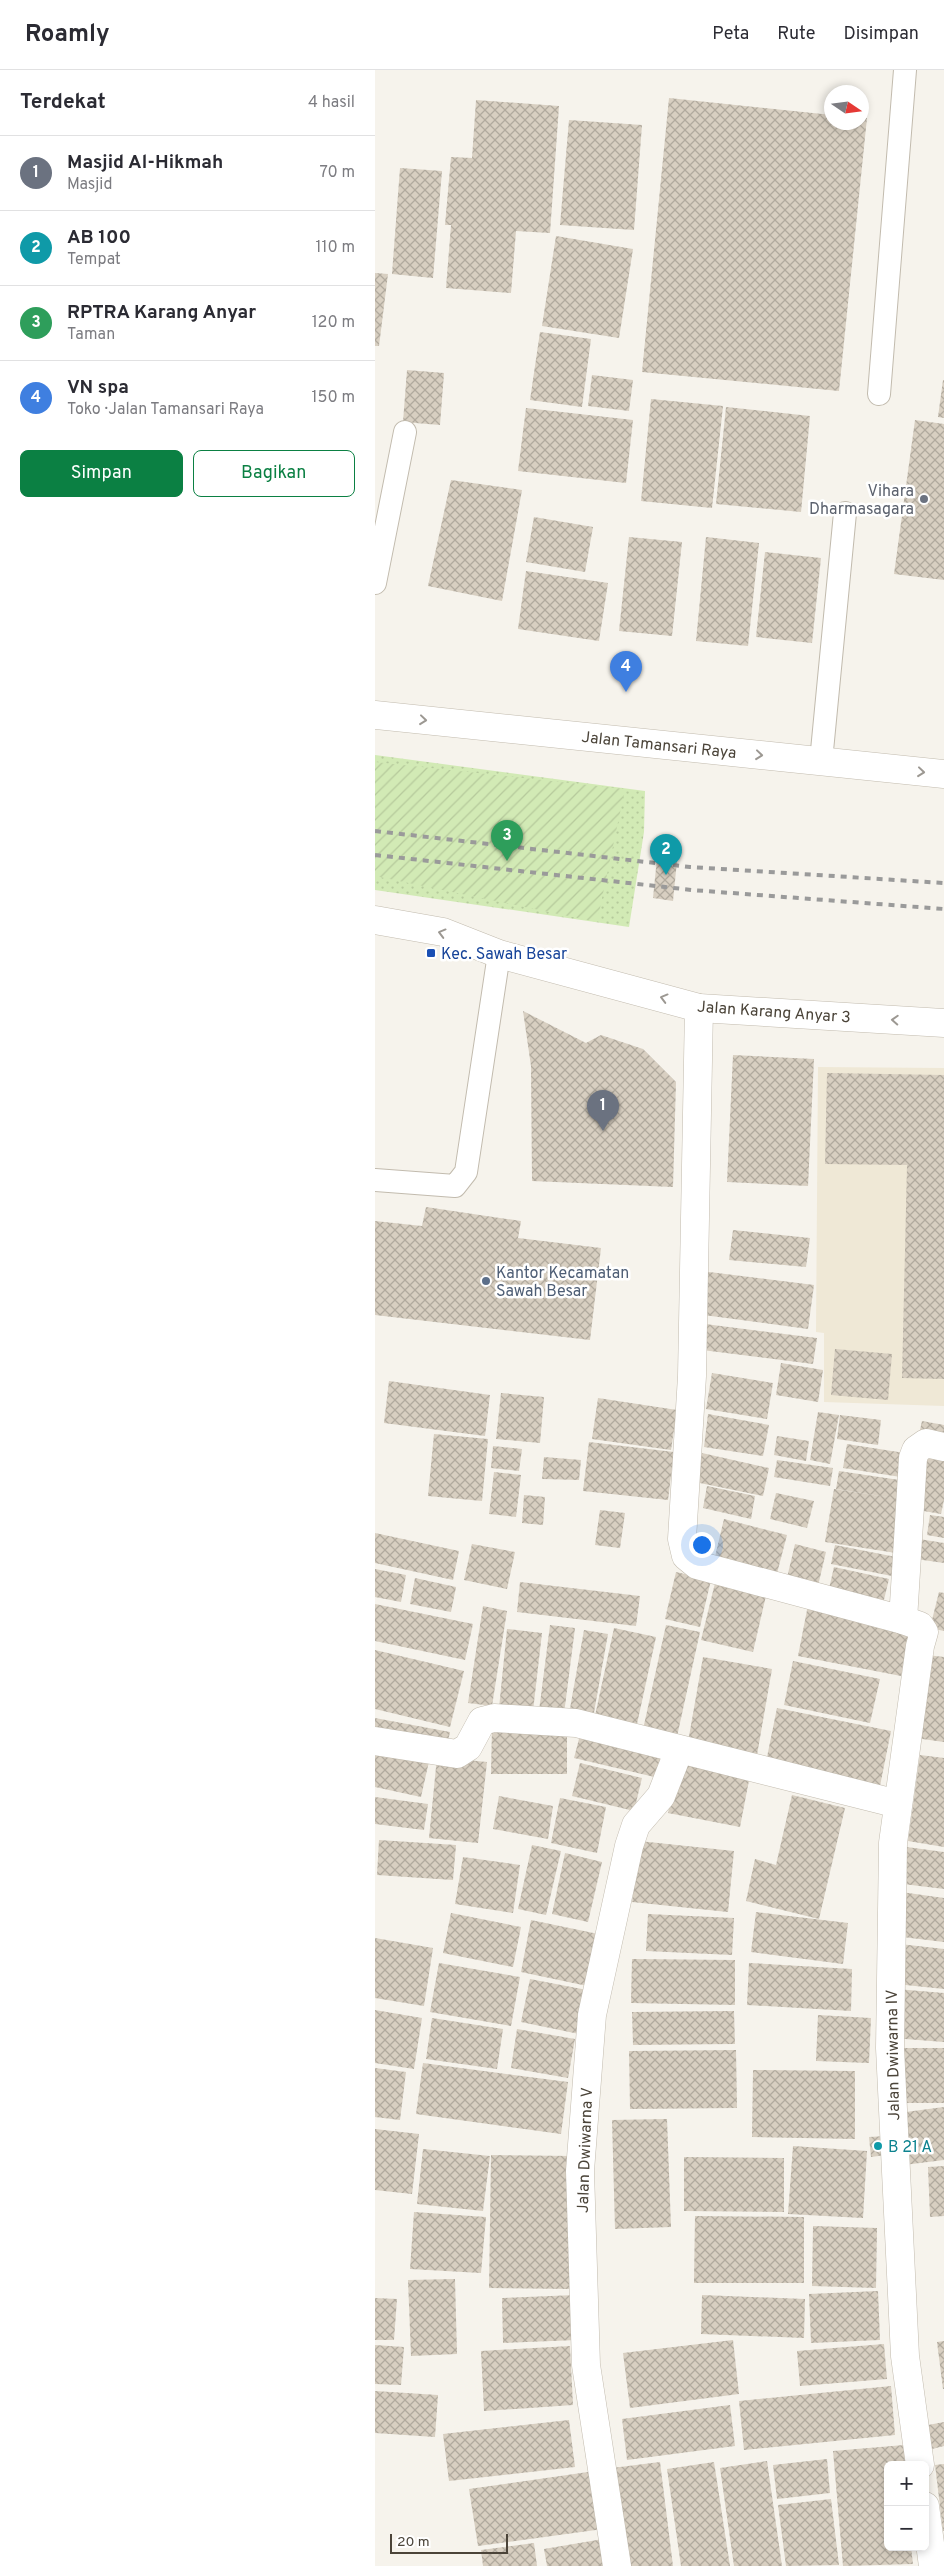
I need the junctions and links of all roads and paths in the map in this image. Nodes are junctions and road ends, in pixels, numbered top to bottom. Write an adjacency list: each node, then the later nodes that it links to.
1 (905, 70): 2 (lane)
2 (879, 394)
3 (405, 432): 5 (lane)
4 (845, 513): 7 (lane)
5 (375, 583)
6 (375, 715): 7 (street, Jalan Tamansari Raya, one-way to 7)
7 (821, 761): 8 (street, Jalan Tamansari Raya, one-way to 8)
8 (944, 774)
9 (375, 920): 10 (street, Jalan Karang Anyar 3, one-way to 9)
10 (499, 954): 11 (street, Jalan Karang Anyar 3, one-way to 10); 13 (lane)
11 (699, 1008): 12 (street, Jalan Karang Anyar 3, one-way to 11); 15 (street)
12 (944, 1022)
13 (375, 1180)
14 (944, 1447): 15 (street)
15 (903, 1620): 18 (street, Jalan Dwiwarna IV)
16 (375, 1741): 17 (street)
17 (679, 1750): 18 (street); 21 (street, Jalan Dwiwarna V)
18 (898, 1804): 19 (street, Jalan Dwiwarna IV)
19 (919, 2461)
20 (929, 2536): 22 (street)
21 (617, 2566)
22 (933, 2566)

